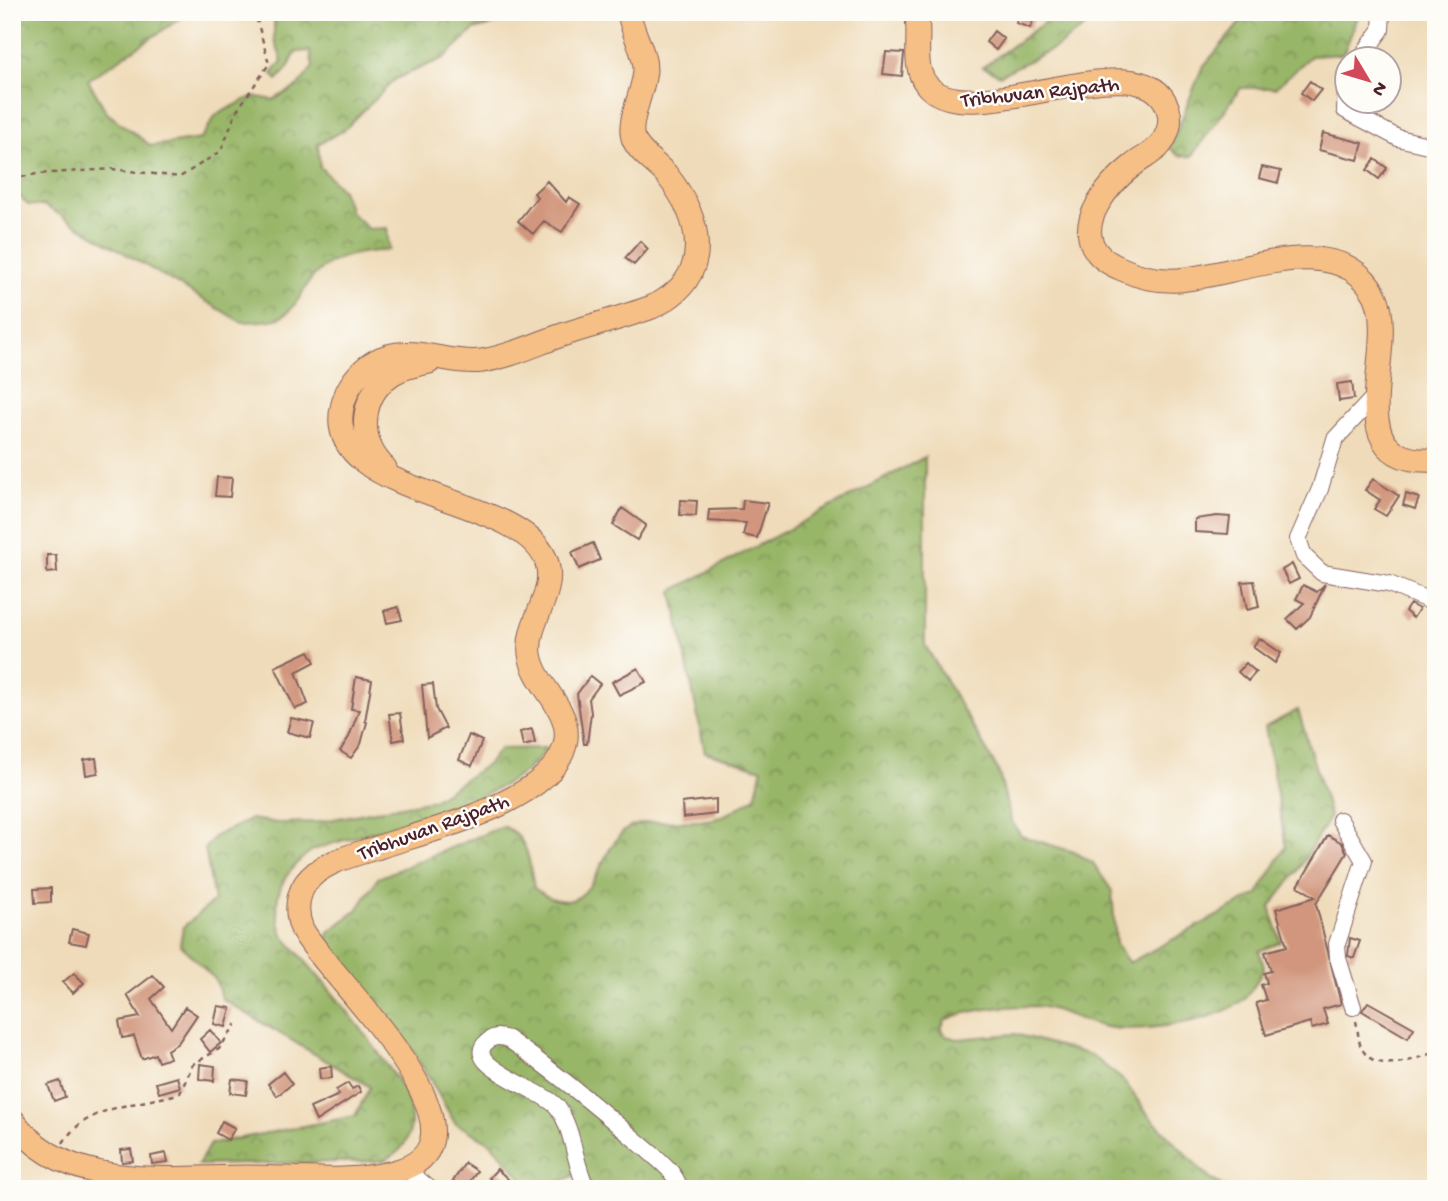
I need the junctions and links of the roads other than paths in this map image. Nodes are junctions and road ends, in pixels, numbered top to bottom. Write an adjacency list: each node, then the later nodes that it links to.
1 (629, 12): 13 (highway, Tribhuvan Rajpath)
2 (916, 12): 7 (highway, Tribhuvan Rajpath)
3 (1382, 12): 4 (street)
4 (1369, 46)
5 (1355, 116): 6 (street)
6 (1436, 147)
7 (1375, 396): 8 (highway, Tribhuvan Rajpath); 9 (street)
8 (1436, 460)
9 (1436, 608)
10 (1340, 820): 11 (street)
11 (1353, 1007)
12 (12, 1119): 13 (highway)
13 (404, 1168): 14 (street)
14 (430, 1189)
15 (587, 1189): 16 (street)
16 (680, 1189)

